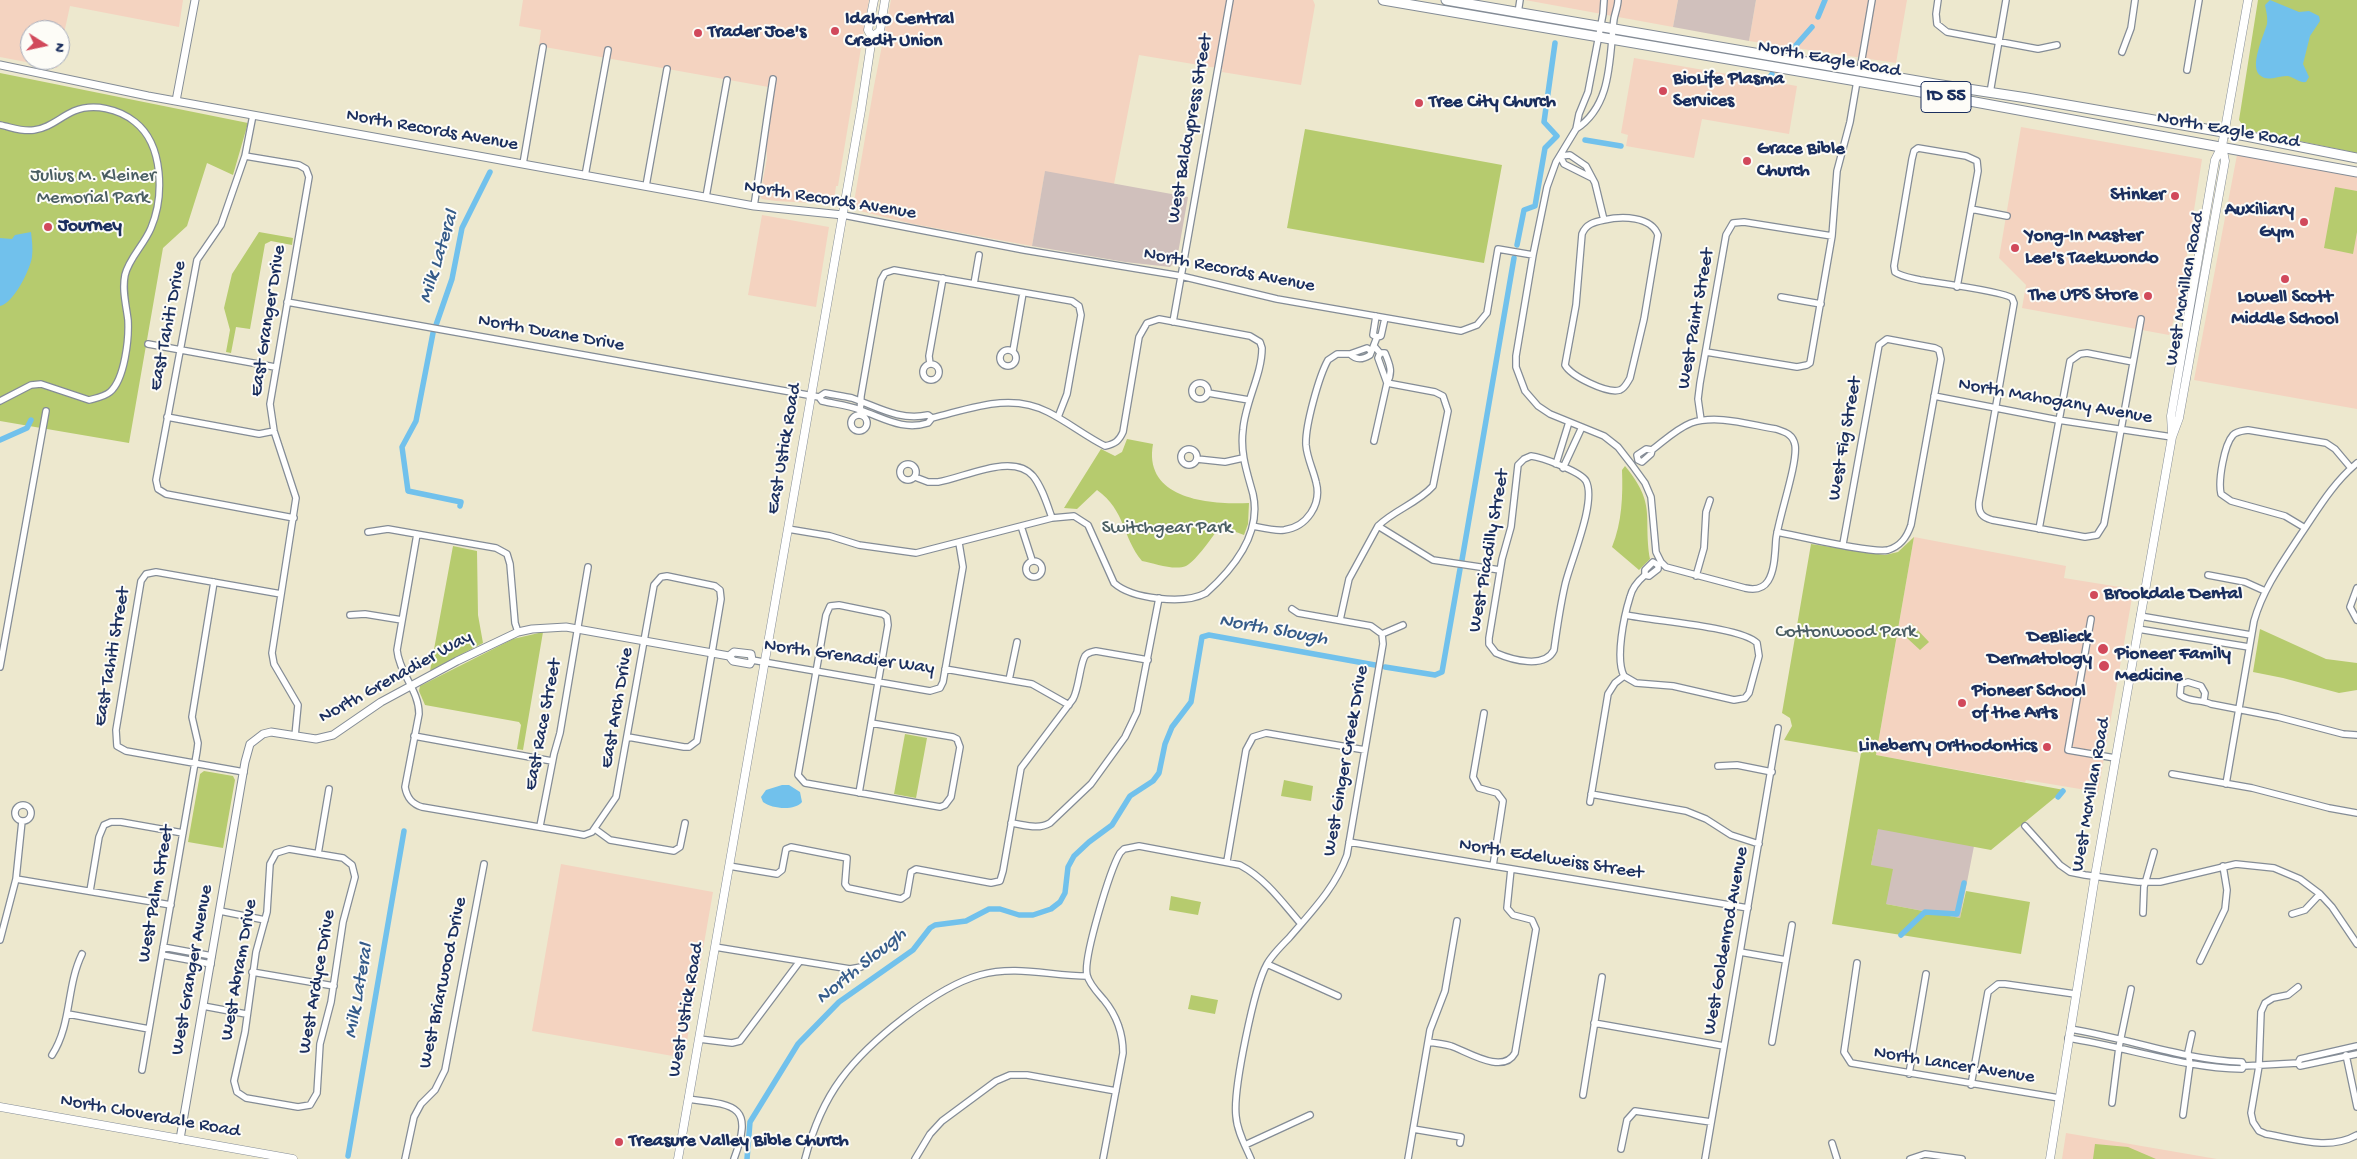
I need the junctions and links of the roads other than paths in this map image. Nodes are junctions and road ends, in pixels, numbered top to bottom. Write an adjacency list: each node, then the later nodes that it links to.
1 (195, 0): 37 (street)
2 (874, 0): 19 (main road, East Ustick Road)
3 (885, 0): 19 (main road, East Ustick Road)
4 (1230, 0): 60 (street, West Baldcypress Street)
5 (1383, 0): 20 (highway, North Eagle Road / ID 55)
6 (1446, 0): 16 (highway, North Eagle Road / ID 55)
7 (1520, 0): 16 (street)
8 (1604, 0): 17 (street)
9 (1618, 0): 18 (street)
10 (1872, 0): 29 (street)
11 (1938, 0): 22 (street)
12 (2006, 0): 22 (street)
13 (2135, 0): 26 (street)
14 (2199, 0): 30 (street)
15 (2248, 0): 41 (main road, West McMillan Road)
16 (1518, 13): 17 (highway, North Eagle Road / ID 55)
17 (1601, 27): 18 (highway, North Eagle Road / ID 55); 20 (street)
18 (1614, 28): 21 (street); 29 (highway, North Eagle Road / ID 55)
19 (872, 37): 54 (main road, East Ustick Road)
20 (1599, 38): 21 (highway, North Eagle Road / ID 55); 40 (street)
21 (1614, 40): 32 (highway, North Eagle Road / ID 55); 40 (street)
22 (1998, 42): 23 (street); 36 (street)
23 (2057, 45)
24 (543, 47): 46 (street)
25 (608, 50): 48 (street)
26 (2122, 52)
27 (0, 65): 37 (street, North Records Avenue)
28 (667, 70): 50 (street)
29 (1860, 70): 31 (highway, North Eagle Road / ID 55); 32 (highway)
30 (2187, 70)
31 (1881, 74): 35 (highway); 36 (highway, North Eagle Road / ID 55)
32 (1837, 78): 35 (highway, North Eagle Road / ID 55)
33 (773, 79): 52 (street)
34 (727, 80): 51 (street)
35 (1857, 81): 42 (highway, North Eagle Road / ID 55); 57 (street)
36 (1990, 93): 41 (highway, North Eagle Road / ID 55)
37 (176, 102): 38 (street, North Records Avenue)
38 (253, 115): 43 (street, East Tahiti Drive); 46 (street, North Records Avenue)
39 (0, 125): 87 (street)
40 (1576, 129): 44 (street)
41 (2224, 133): 42 (main road, West McMillan Road); 45 (highway, North Eagle Road / ID 55)
42 (2222, 146): 47 (highway, North Eagle Road / ID 55); 81 (main road, West McMillan Road); 92 (main road, West McMillan Road)
43 (245, 156): 66 (street, East Granger Drive); 75 (street, East Tahiti Drive)
44 (1560, 156): 49 (street); 49 (street); 58 (street)
45 (2357, 158)
46 (522, 164): 48 (street, North Records Avenue)
47 (2357, 172)
48 (586, 176): 50 (street, North Records Avenue)
49 (1592, 178): 56 (street)
50 (646, 186): 51 (street, North Records Avenue)
51 (706, 197): 52 (street, North Records Avenue)
52 (754, 206): 54 (street, North Records Avenue)
53 (1971, 209): 55 (street); 63 (street); 63 (street)
54 (843, 216): 60 (street, North Records Avenue); 85 (main road, East Ustick Road)
55 (2007, 216)
56 (1604, 220): 56 (street)
57 (1832, 236): 67 (street); 77 (street, West Paint Street)
58 (1533, 254): 69 (street, North Records Avenue); 98 (street)
59 (979, 255): 62 (street)
60 (1181, 276): 68 (street, North Records Avenue); 71 (street, West Baldcypress Street)
61 (943, 278): 62 (street); 79 (street); 88 (street)
62 (974, 284): 64 (street)
63 (1957, 287): 89 (street)
64 (1023, 293): 76 (street); 94 (street)
65 (1781, 297): 67 (street)
66 (287, 302): 80 (street, East Granger Drive); 85 (street, North Duane Drive)
67 (1820, 304): 77 (street)
68 (1376, 316): 69 (street, North Records Avenue); 72 (street)
69 (1385, 318): 72 (street)
70 (2141, 319): 78 (street)
71 (1173, 322): 86 (street); 94 (street)
72 (1376, 338): 74 (street)
73 (148, 344): 75 (street)
74 (1372, 348): 82 (street); 116 (street)
75 (180, 349): 80 (street); 93 (street, East Tahiti Drive)
76 (1013, 351)
77 (1706, 352): 96 (street, West Paint Street)
78 (2133, 362): 97 (street); 100 (street)
79 (930, 364)
80 (275, 367): 101 (street, East Granger Drive)
81 (2188, 370): 92 (main road); 102 (main road, West McMillan Road)
82 (1387, 383): 103 (street); 117 (street)
83 (1208, 393): 86 (street)
84 (1934, 396): 89 (street, North Mahogany Avenue); 125 (street); 125 (street, West Fig Street)
85 (815, 397): 88 (street); 91 (street); 119 (main road, East Ustick Road)
86 (1249, 400): 104 (street)
87 (0, 401)
88 (860, 402): 91 (street); 95 (street)
89 (1996, 408): 97 (street, North Mahogany Avenue); 120 (street)
90 (46, 411): 158 (street)
91 (860, 412): 95 (street)
92 (2171, 416): 102 (main road, West McMillan Road)
93 (167, 417): 101 (street); 113 (street, East Tahiti Drive)
94 (1058, 417): 95 (street)
95 (932, 418)
96 (1701, 420): 108 (street); 122 (street)
97 (2058, 420): 100 (street, North Mahogany Avenue); 120 (street)
98 (1569, 422): 99 (street); 107 (street)
99 (1582, 427): 108 (street); 109 (street)
100 (2121, 430): 102 (street, North Mahogany Avenue); 120 (street)
101 (274, 431): 113 (street, East Granger Drive)
102 (2172, 437): 140 (main road, West McMillan Road)
103 (1374, 441)
104 (1243, 458): 105 (street); 116 (street)
105 (1197, 459)
106 (2357, 463): 110 (street)
107 (1556, 464): 109 (street); 129 (street, West Picadilly Street)
108 (1632, 465): 127 (street)
109 (1563, 468): 129 (street, West Picadilly Street)
110 (2351, 468): 118 (street); 118 (street)
111 (915, 477): 114 (street)
112 (1710, 500): 131 (street)
113 (294, 518): 135 (street, East Granger Drive)
114 (1052, 518): 115 (street); 136 (street)
115 (1021, 526): 124 (street); 126 (street)
116 (1253, 526): 136 (street)
117 (1378, 526): 129 (street); 143 (street)
118 (2305, 528): 134 (street)
119 (788, 529): 124 (street); 157 (main road, East Ustick Road)
120 (2039, 529)
121 (368, 532): 123 (street)
122 (1777, 532): 125 (street); 131 (street)
123 (417, 534): 142 (street); 148 (street)
124 (959, 544): 159 (street)
125 (1843, 544)
126 (1032, 560)
127 (1659, 563): 131 (street); 139 (street)
128 (588, 566): 146 (street, East Race Street)
129 (1500, 570)
130 (2208, 575): 134 (street)
131 (1696, 576)
132 (214, 582): 135 (street); 179 (street, West Palm Street); 179 (street, East Tahiti Street)
133 (2357, 588): 144 (street)
134 (2265, 591): 150 (street)
135 (281, 594): 172 (street, East Granger Drive)
136 (1159, 598): 156 (street)
137 (1292, 609): 143 (street)
138 (350, 615): 142 (street)
139 (1626, 615): 161 (street); 161 (street)
140 (2140, 616): 147 (main road, West McMillan Road); 150 (street)
141 (2091, 619): 177 (street)
142 (402, 620): 164 (street)
143 (1340, 620): 149 (street)
144 (2357, 620)
145 (1403, 625): 149 (street)
146 (577, 629): 148 (street, North Grenadier Way); 151 (street, North Grenadier Way); 178 (street, East Race Street)
147 (2138, 629): 153 (street); 177 (main road, West McMillan Road)
148 (518, 632): 164 (street, North Grenadier Way)
149 (1382, 634): 176 (street, West Ginger Creek Drive)
150 (2251, 635): 153 (street)
151 (644, 641): 154 (street, North Grenadier Way); 154 (street, East Arch Drive); 174 (street, East Arch Drive)
152 (1017, 642): 162 (street)
153 (2249, 647): 167 (street)
154 (712, 653): 155 (street, North Grenadier Way); 174 (street)
155 (752, 660): 157 (street, North Grenadier Way)
156 (1148, 660): 166 (street); 191 (street)
157 (765, 663): 160 (street, North Grenadier Way); 203 (main road, East Ustick Road)
158 (0, 667)
159 (945, 669): 162 (street, North Grenadier Way); 163 (street, North Grenadier Way)
160 (816, 671): 163 (street, North Grenadier Way); 163 (street); 186 (street)
161 (1624, 676): 187 (street)
162 (1009, 680): 166 (street, North Grenadier Way)
163 (878, 682): 169 (street)
164 (412, 686): 172 (street, North Grenadier Way); 173 (street)
165 (2204, 700): 165 (street); 167 (street)
166 (1070, 705): 191 (street)
167 (2239, 709): 171 (street); 184 (street)
168 (1484, 713): 204 (street)
169 (871, 723): 186 (street); 186 (street)
170 (1778, 728): 182 (street, West Goldenrod Avenue)
171 (2357, 735)
172 (295, 736): 175 (street, North Grenadier Way)
173 (414, 736): 178 (street); 193 (street)
174 (628, 738): 195 (street, East Arch Drive)
175 (255, 739): 181 (street, West Granger Avenue)
176 (1365, 750): 197 (street, West Ginger Creek Drive); 201 (street)
177 (2115, 758): 207 (main road, West McMillan Road)
178 (552, 761): 193 (street, East Race Street)
179 (195, 764): 181 (street); 196 (street, West Palm Street)
180 (1718, 766): 182 (street)
181 (244, 772): 214 (street, West Granger Avenue)
182 (1772, 772): 198 (street, West Goldenrod Avenue)
183 (2172, 774): 184 (street)
184 (2226, 784): 189 (street)
185 (329, 789): 200 (street)
186 (859, 793)
187 (1592, 794): 188 (street); 198 (street)
188 (1590, 802)
189 (2357, 813)
190 (22, 821): 208 (street)
191 (1011, 823): 203 (street)
192 (685, 824): 195 (street)
193 (540, 826): 195 (street, East Arch Drive)
194 (2025, 826): 207 (street)
195 (595, 829)
196 (183, 833): 210 (street); 212 (street, West Palm Street)
197 (1349, 842): 204 (street, North Edelweiss Street); 219 (street, West Ginger Creek Drive)
198 (1759, 844): 213 (street, West Goldenrod Avenue)
199 (2154, 852): 209 (street)
200 (318, 854): 217 (street, West Abram Drive); 240 (street, West Ardyce Drive)
201 (1227, 861): 219 (street); 238 (street)
202 (484, 864): 291 (street, West Briarwood Drive)
203 (729, 866): 223 (main road, West Ustick Road)
204 (1493, 866): 206 (street, North Edelweiss Street)
205 (2223, 866): 209 (street); 211 (street); 231 (street)
206 (1511, 869): 213 (street, North Edelweiss Street); 255 (street)
207 (2095, 876): 209 (street); 243 (main road, West McMillan Road)
208 (16, 879): 210 (street); 221 (street)
209 (2145, 882): 215 (street)
210 (90, 891): 212 (street)
211 (2320, 894): 216 (street); 222 (street)
212 (171, 905): 224 (street, West Palm Street)
213 (1748, 908): 225 (street, West Goldenrod Avenue)
214 (220, 911): 217 (street); 228 (street, West Granger Avenue)
215 (2143, 913)
216 (2292, 914)
217 (265, 920): 236 (street, West Abram Drive)
218 (1457, 921): 255 (street)
219 (1301, 924): 234 (street, West Ginger Creek Drive)
220 (1792, 925): 229 (street)
221 (0, 940)
222 (2357, 944)
223 (715, 946): 230 (street); 253 (main road, West Ustick Road)
224 (163, 947): 227 (street, West Palm Street); 228 (street)
225 (1740, 952): 229 (street); 257 (street, West Goldenrod Avenue)
226 (82, 954): 246 (street)
227 (162, 955): 233 (street); 249 (street, West Palm Street)
228 (212, 956): 233 (street, West Granger Avenue)
229 (1786, 960): 256 (street)
230 (800, 961): 235 (street); 253 (street)
231 (2200, 961)
232 (1858, 963): 270 (street, North Lancer Avenue)
233 (210, 964): 245 (street, West Granger Avenue)
234 (1267, 964): 244 (street); 288 (street, West Ginger Creek Drive)
235 (861, 966)
236 (252, 972): 240 (street); 247 (street, West Abram Drive)
237 (1926, 974): 270 (street)
238 (1087, 976): 272 (street); 294 (street)
239 (1602, 977): 248 (street)
240 (334, 986): 273 (street, West Ardyce Drive)
241 (2298, 987): 268 (street)
242 (2131, 988): 254 (street)
243 (2075, 994): 250 (main road, West McMillan Road); 271 (street)
244 (1338, 996)
245 (203, 1006): 247 (street); 285 (street, West Granger Avenue)
246 (68, 1014): 249 (street); 262 (street)
247 (246, 1014): 273 (street, West Abram Drive)
248 (1594, 1023): 257 (street); 274 (street)
249 (149, 1029): 269 (street, West Palm Street)
250 (2070, 1029): 252 (main road, West McMillan Road); 254 (street)
251 (2192, 1034): 263 (street)
252 (2068, 1038): 258 (street); 275 (main road, West McMillan Road)
253 (699, 1039): 276 (main road, West Ustick Road)
254 (2120, 1039): 258 (street); 263 (street)
255 (1428, 1042): 283 (street)
256 (1772, 1042)
257 (1724, 1046): 282 (street, West Goldenrod Avenue)
258 (2119, 1046): 266 (street); 277 (street)
259 (2357, 1046): 260 (street)
260 (2345, 1050): 264 (street); 265 (street)
261 (2357, 1054): 264 (street)
262 (52, 1055)
263 (2189, 1056): 266 (street); 267 (street)
264 (2347, 1057): 265 (street); 279 (street)
265 (2298, 1063): 268 (street)
266 (2190, 1064): 267 (street); 281 (street)
267 (2244, 1066): 268 (street)
268 (2259, 1066): 284 (street)
269 (142, 1070)
270 (1909, 1074): 271 (street, North Lancer Avenue)
271 (1971, 1085): 275 (street, North Lancer Avenue)
272 (1116, 1091): 295 (street); 296 (street)
273 (237, 1092)
274 (1583, 1095)
275 (2059, 1098): 303 (main road, West McMillan Road)
276 (688, 1099): 292 (main road, West Ustick Road); 293 (street)
277 (2112, 1103)
278 (0, 1107): 285 (main road, North Cloverdale Road)
279 (2357, 1107)
280 (1310, 1115): 288 (street)
281 (2183, 1115)
282 (1711, 1122): 289 (street); 299 (street, West Goldenrod Avenue)
283 (1413, 1129): 286 (street); 298 (street)
284 (2357, 1135)
285 (180, 1139): 290 (main road, North Cloverdale Road)
286 (1460, 1143)
287 (1832, 1143): 300 (street)
288 (1245, 1145): 297 (street, West Ginger Creek Drive)
289 (1621, 1149)
290 (293, 1159)
291 (405, 1159)
292 (678, 1159)
293 (734, 1159)
294 (805, 1159)
295 (915, 1159)
296 (1103, 1159)
297 (1252, 1159)
298 (1408, 1159)
299 (1705, 1159)
300 (1837, 1159)
301 (1910, 1159): 302 (street)
302 (1962, 1159)
303 (2050, 1159)

